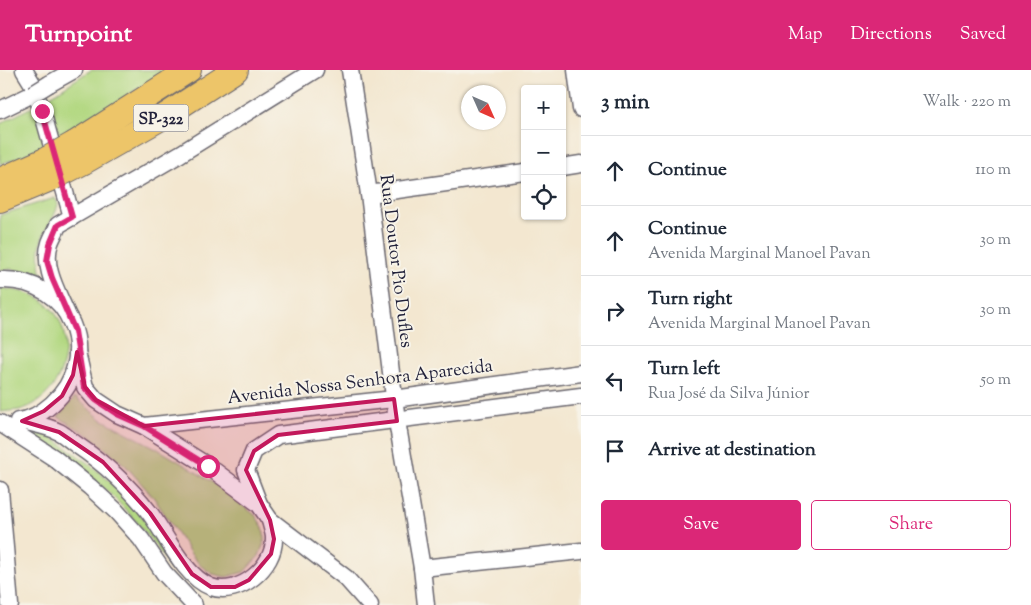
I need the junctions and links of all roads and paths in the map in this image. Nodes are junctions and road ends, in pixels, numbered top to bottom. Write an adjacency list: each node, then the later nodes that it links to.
1 (24, 70): 18 (street)
2 (74, 70): 9 (street, bridge)
3 (189, 70): 10 (highway, SP-322)
4 (236, 70): 10 (highway, SP-322)
5 (315, 70): 18 (street)
6 (350, 70): 16 (street, Rua Doutor Pio Dufles)
7 (576, 70): 8 (street)
8 (581, 109)
9 (0, 110)
10 (79, 152): 13 (highway, SP-322, bridge)
11 (581, 164): 12 (street)
12 (566, 166)
13 (48, 169): 15 (highway, SP-322); 17 (highway, SP-322)
14 (521, 173): 16 (street)
15 (0, 180)
16 (369, 194): 24 (street, Rua Doutor Pio Dufles)
17 (0, 200)
18 (72, 217): 20 (street)
19 (0, 280): 20 (street)
20 (66, 312): 21 (street)
21 (77, 352): 25 (street); 28 (street)
22 (581, 373): 24 (street, Avenida Nossa Senhora Aparecida)
23 (581, 396): 26 (street)
24 (394, 399): 26 (street, Rua Doutor Pio Dufles); 28 (street, Avenida Nossa Senhora Aparecida)
25 (22, 421): 27 (street); 34 (street)
26 (397, 421): 30 (street); 33 (street, Rua Doutor Pio Dufles)
27 (0, 423): 36 (street)
28 (144, 426): 30 (street)
29 (0, 490): 35 (street)
30 (260, 504): 31 (street)
31 (270, 520): 34 (street); 37 (street)
32 (581, 551): 33 (street)
33 (422, 568): 38 (street, Rua Doutor Pio Dufles)
34 (192, 574): 36 (street)
35 (10, 605)
36 (195, 605)
37 (370, 605)
38 (426, 605)

